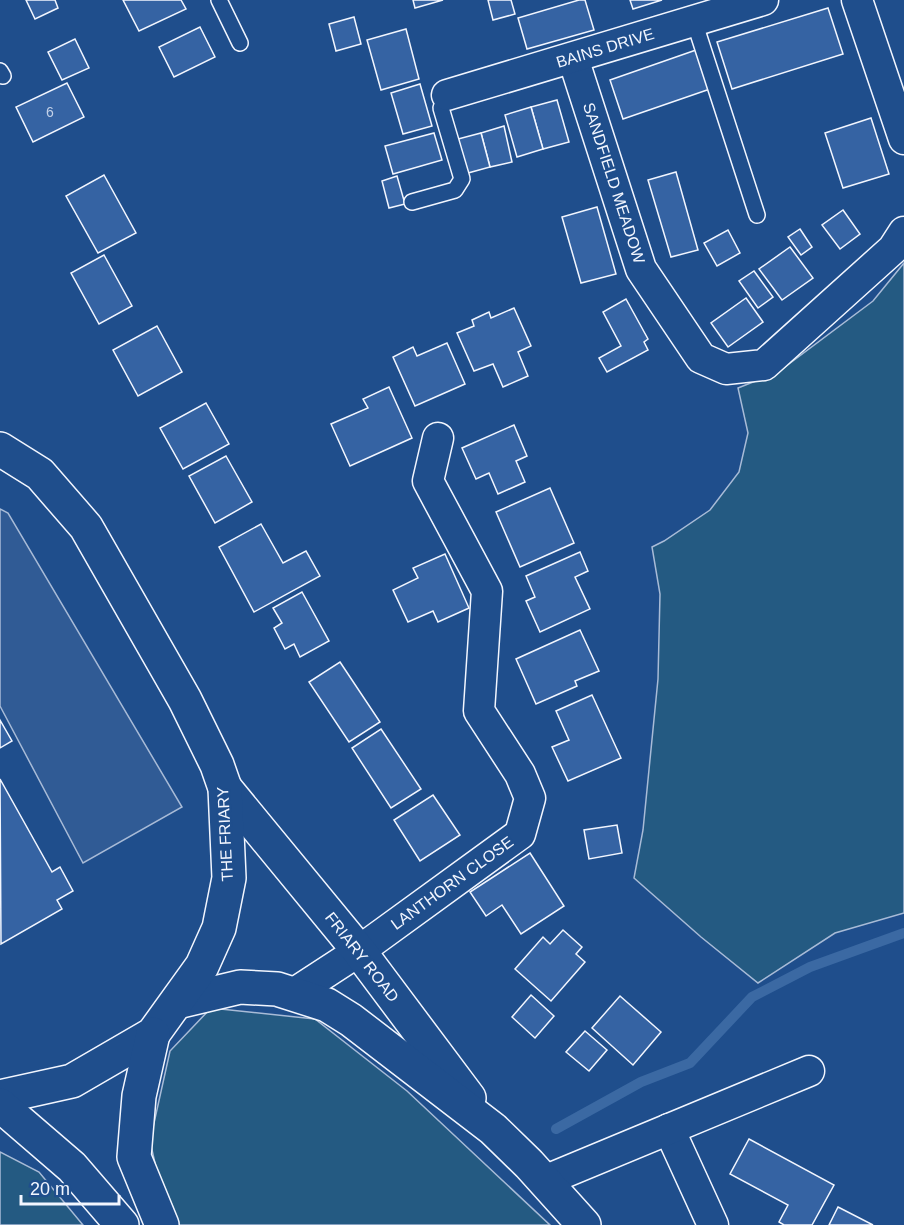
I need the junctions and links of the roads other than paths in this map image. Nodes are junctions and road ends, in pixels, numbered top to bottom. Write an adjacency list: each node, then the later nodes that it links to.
1 (219, 0): 5 (lane)
2 (763, 0): 4 (street, BAINS DRIVE)
3 (857, 0): 8 (street)
4 (694, 21): 6 (street, BAINS DRIVE); 11 (lane)
5 (240, 43)
6 (573, 58): 7 (street, BAINS DRIVE); 12 (street, SANDFIELD MEADOW)
7 (447, 95): 10 (lane)
8 (898, 104): 9 (street)
9 (904, 139)
10 (412, 202)
11 (757, 215)
12 (904, 232)
13 (438, 438): 16 (street, LANTHORN CLOSE)
14 (0, 449): 15 (main road, THE FRIARY)
15 (225, 788): 16 (main road, FRIARY ROAD); 18 (main road, THE FRIARY)
16 (359, 951): 17 (street, LANTHORN CLOSE); 24 (main road, FRIARY ROAD)
17 (293, 994): 18 (main road, FRIARY ROAD); 24 (main road, FRIARY ROAD)
18 (177, 1002): 19 (main road, THE FRIARY)
19 (153, 1034): 21 (main road, THE FRIARY); 27 (main road)
20 (808, 1071): 23 (street)
21 (0, 1097)
22 (0, 1105): 26 (main road)
23 (669, 1129): 25 (street); 29 (street)
24 (493, 1130): 25 (main road, FRIARY ROAD)
25 (544, 1181): 28 (main road, FRIARY ROAD)
26 (122, 1225)
27 (162, 1225)
28 (584, 1225)
29 (713, 1225)

